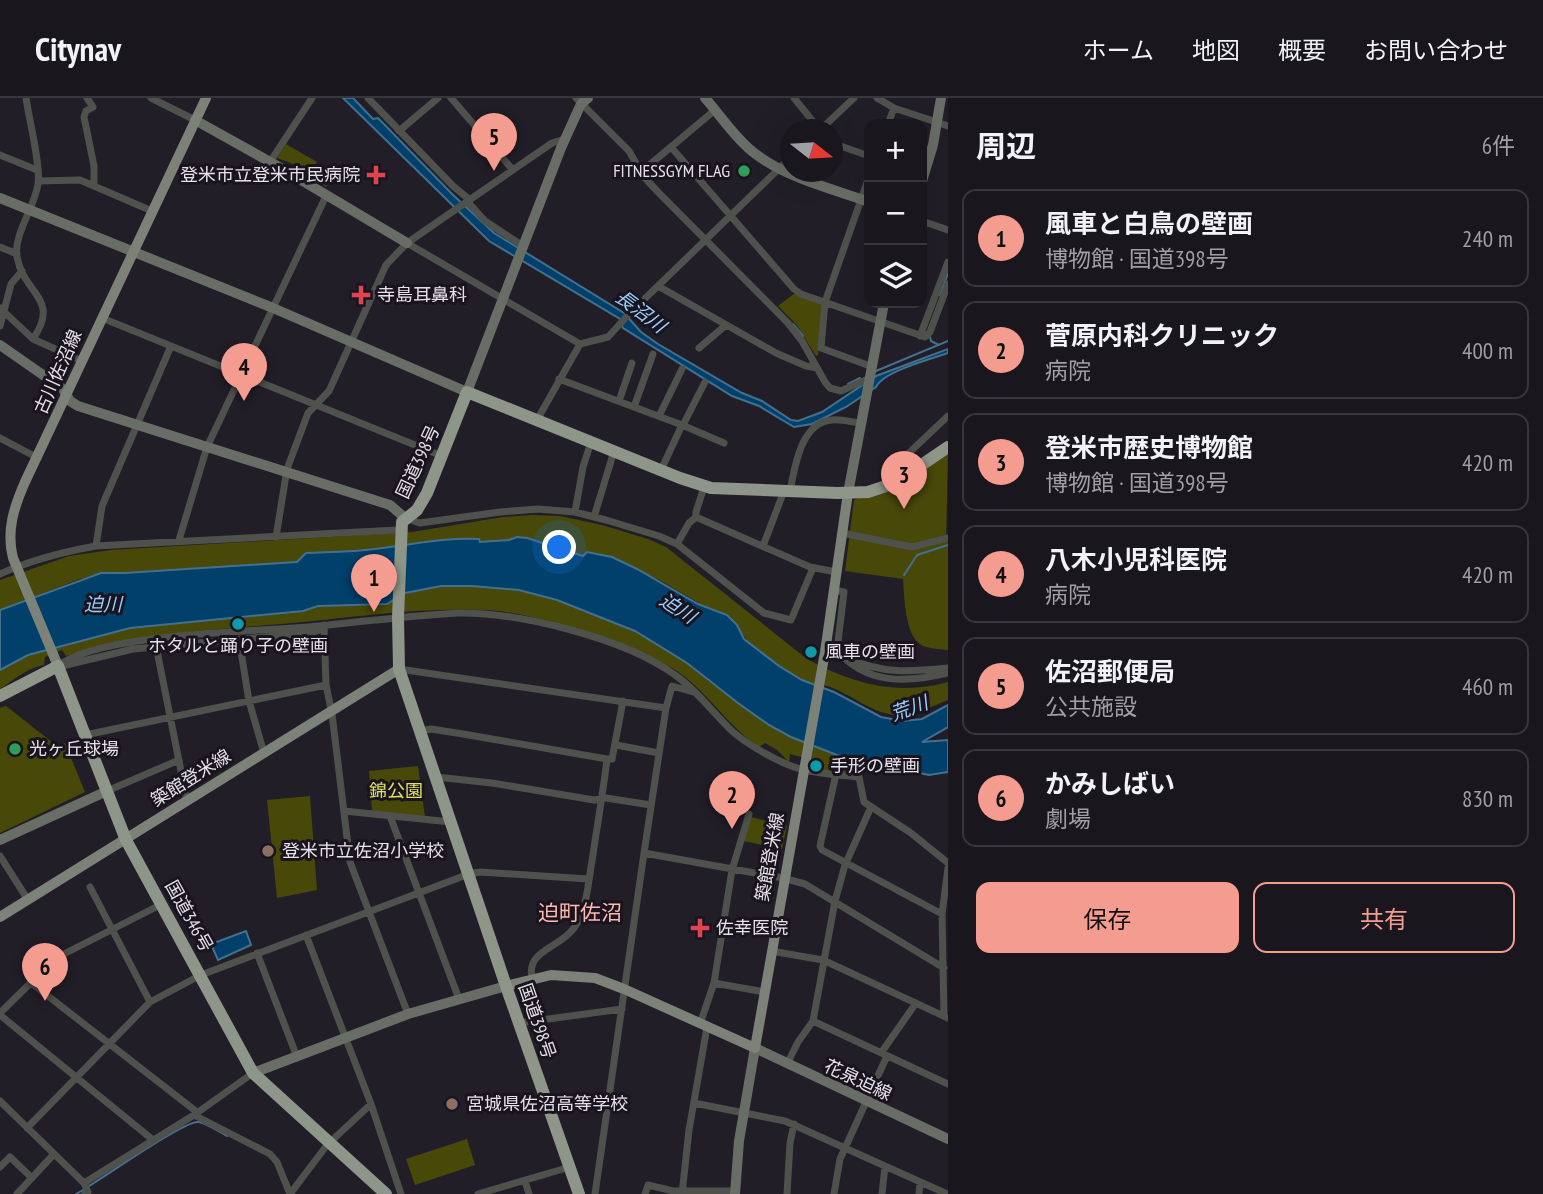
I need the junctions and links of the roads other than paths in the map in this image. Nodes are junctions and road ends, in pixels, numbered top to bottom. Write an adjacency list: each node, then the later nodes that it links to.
1 (26, 98): 32 (street)
2 (87, 98): 37 (street)
3 (151, 98): 20 (street)
4 (206, 98): 20 (main road, 古川佐沼線)
5 (312, 98): 30 (street)
6 (368, 98): 23 (street)
7 (438, 98): 23 (street)
8 (451, 98): 33 (street)
9 (705, 98): 16 (street)
10 (794, 98): 17 (street)
11 (854, 98): 18 (street)
12 (877, 98): 15 (street)
13 (941, 98): 21 (street)
14 (582, 100): 24 (street); 34 (street)
15 (894, 108): 19 (street); 21 (street)
16 (716, 110): 25 (street); 31 (street)
17 (811, 119)
18 (832, 119)
19 (890, 119)
20 (195, 120): 30 (street); 44 (main road, 古川佐沼線)
21 (937, 122): 22 (street); 29 (street)
22 (948, 126)
23 (399, 131): 40 (street)
24 (565, 139): 33 (street); 51 (street)
25 (671, 147): 34 (street); 45 (street)
26 (843, 147): 27 (street)
27 (864, 154)
28 (0, 155): 32 (street)
29 (927, 161)
30 (270, 162): 38 (street)
31 (780, 168): 45 (street)
32 (37, 170): 35 (street)
33 (513, 170): 40 (street)
34 (641, 172): 48 (street)
35 (39, 181): 37 (street); 43 (street)
36 (816, 182): 41 (street)
37 (94, 185): 44 (street)
38 (326, 195): 49 (street); 62 (street)
39 (0, 198): 43 (street)
40 (467, 201): 49 (street); 51 (street)
41 (864, 201)
42 (864, 204): 59 (street)
43 (30, 210): 52 (street); 53 (street)
44 (152, 211): 52 (main road, 古川佐沼線)
45 (730, 215): 48 (street); 59 (street)
46 (927, 223): 47 (street)
47 (948, 230)
48 (705, 240): 57 (street); 79 (street)
49 (407, 243): 58 (street); 70 (street)
50 (0, 247): 53 (street)
51 (522, 247): 58 (street)
52 (132, 252): 62 (street); 63 (main road, 古川佐沼線)
53 (17, 254): 55 (street)
54 (948, 262): 68 (street)
55 (22, 271): 61 (street); 69 (street)
56 (948, 284): 68 (street)
57 (658, 286): 65 (street); 71 (street)
58 (501, 299): 71 (street); 85 (street)
59 (825, 302): 64 (street); 78 (street)
60 (883, 308): 64 (street)
61 (1, 309): 66 (street); 67 (street)
62 (272, 309): 70 (street); 81 (street)
63 (102, 318): 73 (street); 76 (main road, 古川佐沼線)
64 (879, 321): 68 (street); 78 (street)
65 (726, 325): 74 (street); 79 (street)
66 (0, 326): 67 (street)
67 (18, 326): 69 (street)
68 (925, 335)
69 (33, 339): 76 (street)
70 (351, 342): 85 (street); 88 (street)
71 (580, 344): 82 (street)
72 (0, 345): 86 (street)
73 (171, 346): 81 (street); 94 (street)
74 (699, 348)
75 (653, 354): 89 (street)
76 (82, 361): 86 (main road, 古川佐沼線)
77 (632, 363): 87 (street)
78 (870, 366): 83 (street)
79 (817, 368): 83 (street)
80 (682, 369): 90 (street)
81 (240, 375): 88 (street); 99 (street)
82 (559, 379): 87 (street); 92 (street)
83 (868, 379): 93 (street)
84 (705, 382): 95 (street)
85 (467, 392): 92 (highway); 102 (highway, 国道398号)
86 (67, 396): 94 (street); 103 (main road, 古川佐沼線)
87 (619, 401): 89 (street)
88 (317, 406): 102 (street); 105 (street)
89 (634, 407): 90 (street)
90 (659, 416): 95 (street)
91 (948, 416): 107 (street)
92 (537, 420): 97 (highway)
93 (860, 423): 108 (street); 109 (street)
94 (136, 425): 99 (street); 120 (street)
95 (682, 425): 98 (street); 104 (street)
96 (0, 438): 103 (street)
97 (591, 442): 101 (highway); 110 (street)
98 (724, 443)
99 (207, 447): 105 (street); 118 (street)
100 (948, 447): 107 (highway)
101 (614, 451): 104 (highway); 111 (street)
102 (442, 456): 113 (highway, 国道398号)
103 (38, 458): 122 (main road, 古川佐沼線)
104 (661, 470): 106 (highway)
105 (287, 472): 113 (street); 116 (street)
106 (704, 487): 108 (highway); 112 (street)
107 (884, 488): 109 (highway)
108 (787, 491): 109 (highway); 121 (street)
109 (848, 492): 115 (main road, 築館登米線)
110 (575, 512): 111 (street); 113 (street)
111 (594, 517): 119 (street)
112 (696, 517): 119 (street); 121 (street)
113 (408, 520): 114 (highway, 国道398号)
114 (400, 532): 116 (street); 127 (highway, 国道398号)
115 (842, 533): 117 (street); 124 (main road, 築館登米線)
116 (276, 537): 118 (street)
117 (948, 538)
118 (179, 540): 120 (street)
119 (677, 544): 123 (street)
120 (96, 546): 122 (street)
121 (763, 546): 123 (street)
122 (17, 568): 125 (street); 131 (main road, 古川佐沼線)
123 (813, 568): 124 (street)
124 (836, 572): 126 (main road, 築館登米線)
125 (0, 574)
126 (833, 590): 134 (street); 151 (main road, 築館登米線)
127 (398, 617): 128 (street); 132 (street); 133 (highway, 国道398号)
128 (324, 627): 129 (street); 131 (street); 135 (street)
129 (239, 639): 130 (street); 139 (street)
130 (156, 646): 131 (street); 143 (street)
131 (57, 664): 138 (highway); 145 (highway, 国道346号)
132 (662, 666): 136 (street); 137 (street)
133 (399, 669): 140 (street); 142 (main road, 築館登米線); 144 (highway, 国道398号)
134 (948, 670)
135 (326, 685): 139 (street); 142 (street)
136 (672, 686): 137 (street); 141 (street)
137 (699, 695): 151 (street)
138 (0, 696)
139 (249, 701): 143 (street); 147 (street)
140 (623, 701): 141 (street); 146 (street)
141 (666, 708): 148 (street)
142 (331, 711): 147 (main road, 築館登米線); 159 (street)
143 (170, 719): 145 (street); 150 (street)
144 (421, 731): 149 (street); 153 (highway, 国道398号)
145 (85, 735): 154 (highway, 国道346号)
146 (616, 745): 148 (street); 149 (street)
147 (264, 753): 156 (main road, 築館登米線)
148 (659, 753): 157 (street)
149 (607, 759): 155 (street)
150 (179, 760): 154 (street); 156 (street)
151 (804, 770): 152 (street); 172 (main road, 築館登米線)
152 (836, 774): 158 (street); 168 (street)
153 (436, 777): 155 (street); 162 (highway, 国道398号)
154 (107, 791): 163 (street); 164 (highway, 国道346号)
155 (602, 800): 157 (street); 173 (street)
156 (187, 801): 164 (main road, 築館登米線)
157 (651, 805): 165 (street)
158 (870, 807): 167 (street); 168 (street)
159 (344, 811): 161 (street); 179 (street)
160 (749, 814): 170 (street)
161 (390, 816): 162 (street); 175 (street)
162 (452, 822): 171 (highway, 国道398号)
163 (0, 840)
164 (126, 840): 176 (main road, 築館登米線); 178 (highway, 国道346号)
165 (644, 853): 170 (street); 193 (street)
166 (0, 856): 176 (street)
167 (948, 863)
168 (845, 864): 177 (street); 180 (street)
169 (948, 868): 180 (street)
170 (732, 870): 172 (street); 191 (street)
171 (469, 874): 173 (street); 175 (street); 192 (highway, 国道398号)
172 (783, 878): 177 (street); 184 (main road, 築館登米線)
173 (589, 879): 189 (street)
174 (90, 887): 182 (street)
175 (419, 892): 179 (street); 195 (street)
176 (28, 900): 181 (main road, 築館登米線)
177 (835, 901): 186 (street); 187 (street)
178 (162, 903): 182 (street); 188 (highway, 国道346号)
179 (368, 912): 183 (street); 200 (street)
180 (942, 914): 187 (street)
181 (0, 917)
182 (112, 929): 190 (street); 196 (street)
183 (306, 935): 185 (street); 205 (street)
184 (771, 951): 186 (street); 194 (main road, 築館登米線)
185 (257, 953): 188 (street); 209 (street)
186 (823, 960): 197 (street); 202 (street)
187 (944, 968): 201 (street)
188 (201, 975): 196 (street); 211 (highway, 国道346号)
189 (532, 978): 192 (main road); 193 (main road)
190 (30, 982): 199 (street); 206 (street)
191 (714, 983): 194 (street); 204 (street)
192 (506, 986): 195 (street); 203 (highway, 国道398号)
193 (624, 989): 198 (street); 204 (main road)
194 (765, 992): 207 (main road, 築館登米線)
195 (459, 999): 200 (street)
196 (150, 1002): 206 (street)
197 (916, 1003): 201 (street); 208 (street)
198 (622, 1009): 203 (street); 243 (street)
199 (0, 1014): 212 (street)
200 (408, 1014): 205 (street)
201 (946, 1017)
202 (813, 1021): 208 (street); 210 (street)
203 (519, 1023): 229 (highway, 国道398号)
204 (704, 1025): 207 (main road); 216 (street)
205 (345, 1038): 209 (street); 217 (street)
206 (109, 1045): 212 (street); 219 (street)
207 (755, 1048): 210 (street, 花泉迫線); 218 (street)
208 (884, 1054): 213 (street); 215 (street)
209 (297, 1057): 211 (street)
210 (787, 1064): 215 (street, 花泉迫線)
211 (253, 1073): 219 (street); 224 (highway, 国道346号)
212 (76, 1078): 221 (street); 223 (street)
213 (948, 1084)
214 (0, 1101): 221 (street)
215 (866, 1101): 222 (street, 花泉迫線); 225 (street)
216 (694, 1103): 218 (street); 234 (street)
217 (371, 1104): 224 (street); 239 (street)
218 (743, 1112): 220 (street); 235 (street)
219 (195, 1114): 223 (street); 237 (street)
220 (794, 1124): 225 (street); 245 (street)
221 (27, 1128): 226 (street)
222 (948, 1139)
223 (153, 1140): 233 (street)
224 (330, 1143): 237 (street); 238 (highway, 国道346号)
225 (844, 1146): 227 (street); 246 (street)
226 (54, 1154): 230 (street); 233 (street)
227 (886, 1166): 232 (street); 247 (street)
228 (0, 1167): 230 (street)
229 (570, 1167): 231 (street); 242 (highway, 国道398号)
230 (32, 1178): 236 (street)
231 (525, 1181): 240 (street); 241 (street)
232 (920, 1182): 248 (street); 249 (street)
233 (85, 1188)
234 (682, 1192): 235 (street); 244 (street)
235 (735, 1192)
236 (17, 1194)
237 (290, 1194)
238 (386, 1194)
239 (401, 1194)
240 (478, 1194)
241 (529, 1194)
242 (579, 1194)
243 (595, 1194)
244 (645, 1194)
245 (787, 1194)
246 (834, 1194)
247 (882, 1194)
248 (919, 1194)
249 (947, 1194)

